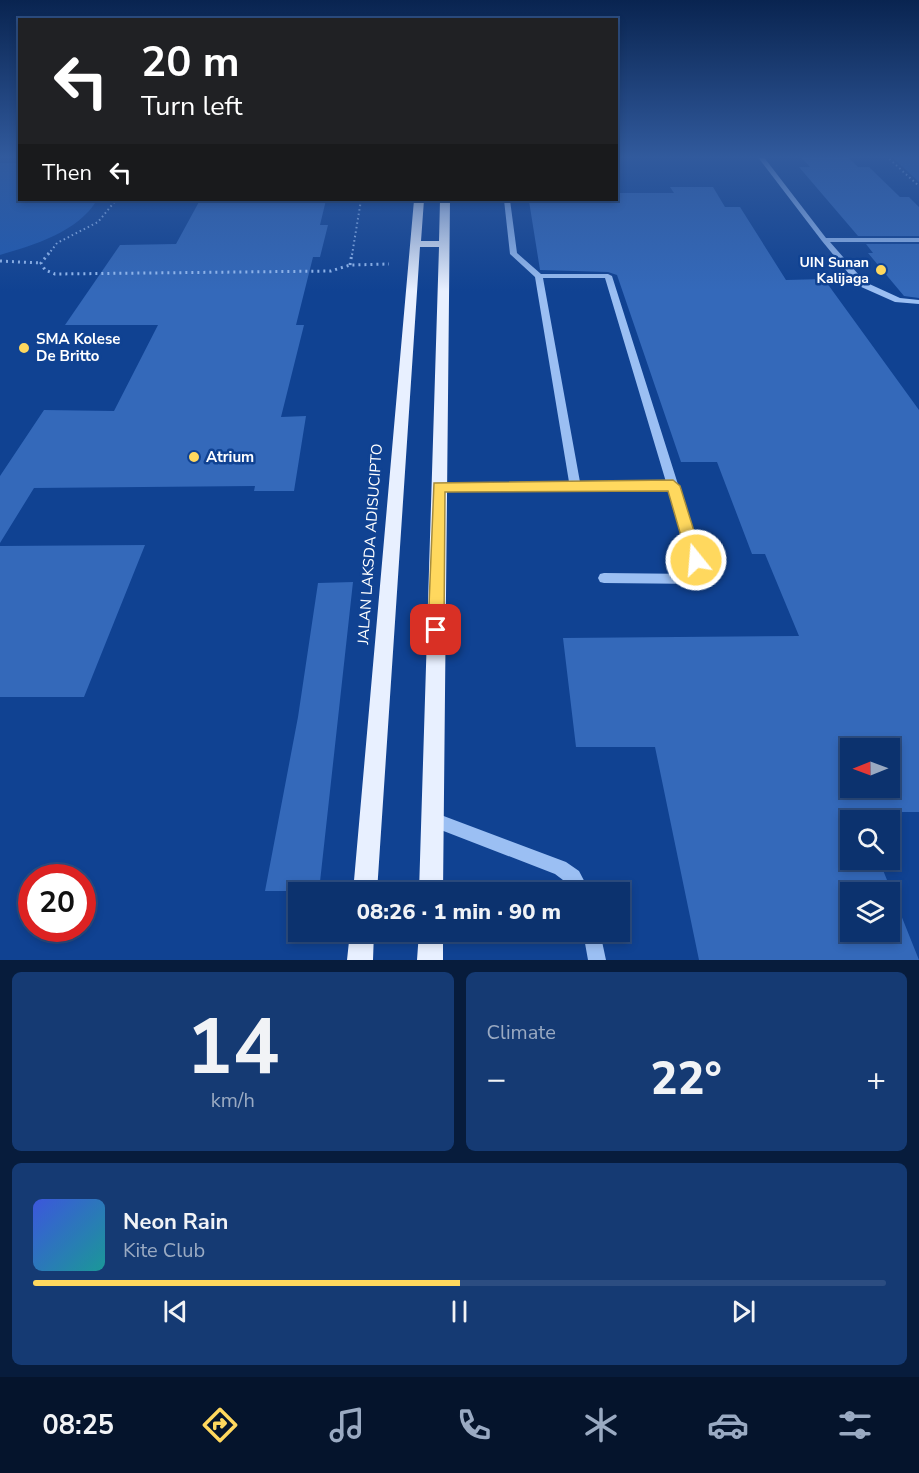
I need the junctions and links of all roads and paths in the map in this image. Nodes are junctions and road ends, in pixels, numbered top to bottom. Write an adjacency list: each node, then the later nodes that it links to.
1 (115, 201): 12 (path)
2 (361, 201): 14 (path)
3 (419, 201): 9 (main road, JALAN LAKSDA ADISUCIPTO)
4 (445, 201): 10 (main road)
5 (507, 201): 15 (lane)
6 (794, 201): 7 (lane)
7 (824, 240): 8 (lane); 16 (lane)
8 (919, 240)
9 (415, 244): 10 (main road); 22 (main road, JALAN LAKSDA ADISUCIPTO)
10 (445, 244): 17 (main road)
11 (0, 261): 12 (path)
12 (41, 262): 14 (path)
13 (377, 264): 14 (path)
14 (350, 265)
15 (539, 276): 18 (lane); 19 (lane)
16 (919, 302)
17 (438, 486): 18 (lane); 21 (main road)
18 (575, 486): 19 (lane)
19 (673, 486): 20 (lane)
20 (604, 578)
21 (432, 820): 23 (main road); 24 (lane)
22 (366, 882)
23 (431, 882)
24 (576, 882)
25 (361, 942): 28 (main road)
26 (431, 942): 29 (main road)
27 (594, 942): 30 (lane)
28 (360, 960)
29 (430, 960)
30 (597, 960)

